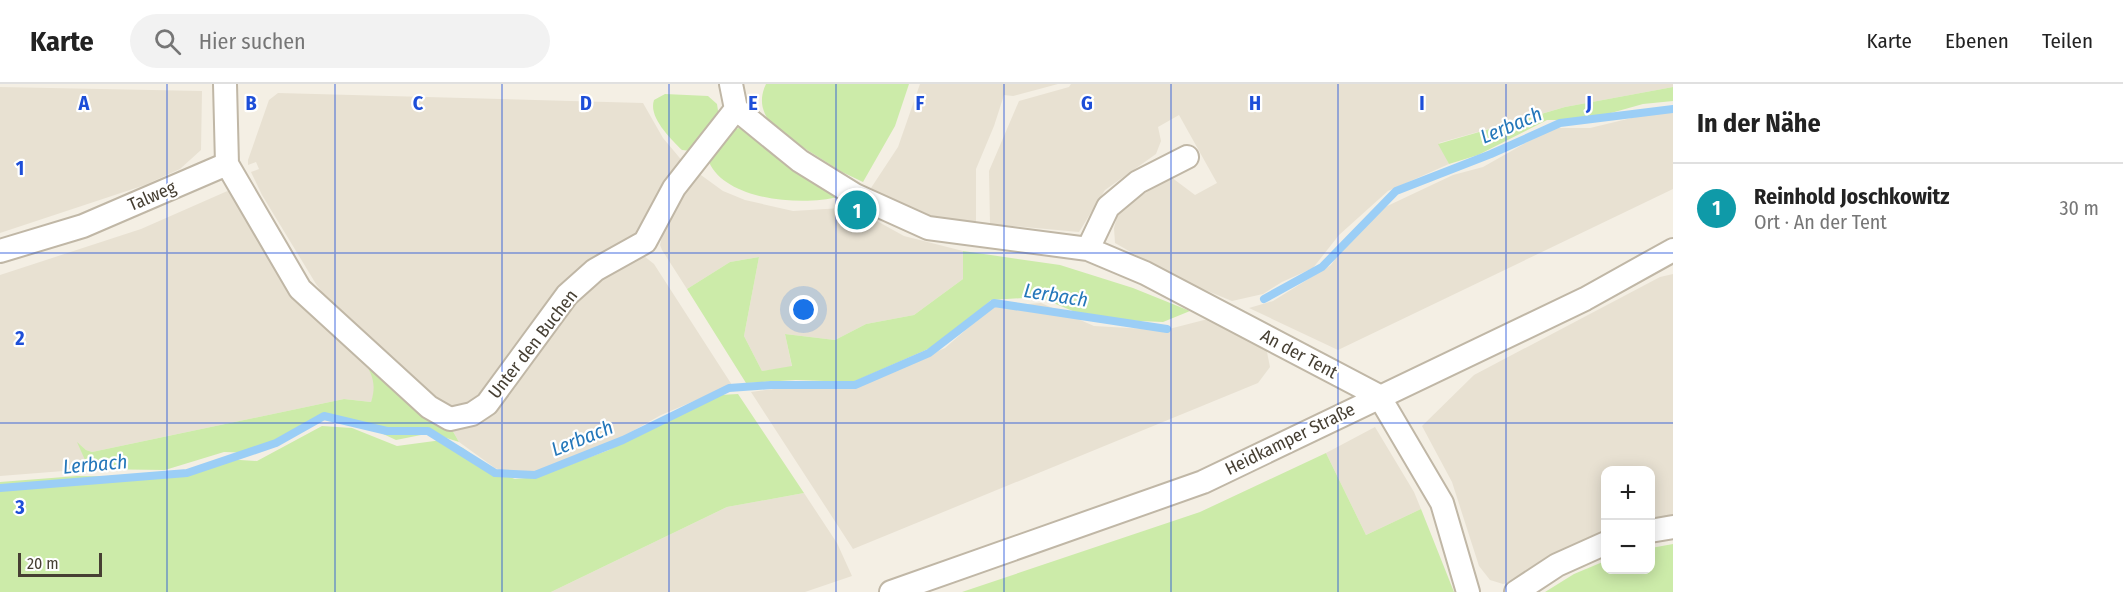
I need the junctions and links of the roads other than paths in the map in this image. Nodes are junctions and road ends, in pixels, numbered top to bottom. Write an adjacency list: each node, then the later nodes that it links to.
1 (225, 84): 5 (street)
2 (731, 84): 3 (street)
3 (736, 109): 5 (street, Unter den Buchen); 6 (street, An der Tent)
4 (1187, 157): 6 (street)
5 (227, 164): 8 (street, Talweg)
6 (1088, 249): 9 (street, An der Tent)
7 (1673, 250): 9 (street, Heidkamper Straße)
8 (0, 251)
9 (1379, 396): 13 (street, Heidkamper Straße); 14 (street)
10 (1673, 527): 11 (street)
11 (1655, 530)
12 (1601, 545): 15 (street)
13 (891, 592)
14 (1468, 592)
15 (1516, 592)

